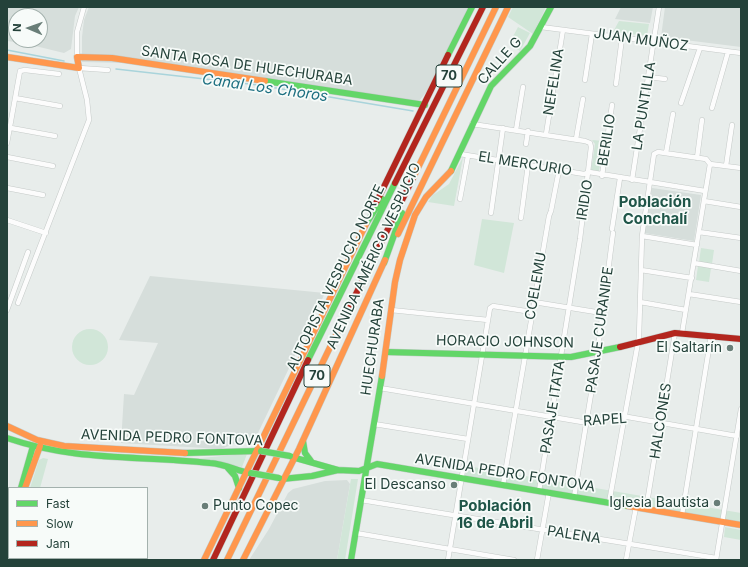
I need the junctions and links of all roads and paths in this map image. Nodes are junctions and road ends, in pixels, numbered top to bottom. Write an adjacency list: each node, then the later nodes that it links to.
1 (84, 7): 17 (street)
2 (472, 7): 29 (main road, AVENIDA AMÉRICO VESPUCIO)
3 (483, 7): 46 (main road, AUTOPISTA VESPUCIO NORTE / 70)
4 (496, 7): 65 (main road, AUTOPISTA VESPUCIO NORTE / 70)
5 (508, 7): 82 (main road, AVENIDA AMÉRICO VESPUCIO)
6 (551, 7): 8 (main road, CALLE G)
7 (659, 7): 12 (street, LA PUNTILLA)
8 (542, 27): 9 (street, JUAN MUÑOZ); 35 (main road, CALLE G)
9 (563, 30): 10 (street, JUAN MUÑOZ); 41 (street, NEFELINA)
10 (592, 34): 11 (street, JUAN MUÑOZ); 23 (street)
11 (622, 38): 12 (street, JUAN MUÑOZ); 24 (street)
12 (653, 42): 13 (street, JUAN MUÑOZ); 21 (street, LA PUNTILLA)
13 (700, 48): 14 (street, JUAN MUÑOZ); 28 (street)
14 (728, 52): 15 (street, JUAN MUÑOZ); 32 (street)
15 (741, 53)
16 (7, 57): 18 (main road)
17 (77, 57): 18 (main road); 29 (main road, SANTA ROSA DE HUECHURABA)
18 (79, 68): 19 (street); 77 (street)
19 (108, 70)
20 (59, 74): 26 (street)
21 (648, 77): 22 (street); 62 (street, LA PUNTILLA)
22 (665, 79)
23 (585, 80)
24 (616, 84)
25 (523, 87): 39 (street)
26 (15, 98): 31 (street); 37 (street)
27 (583, 99): 43 (street)
28 (680, 103)
29 (425, 104): 74 (main road, AVENIDA AMÉRICO VESPUCIO)
30 (612, 105): 60 (street, BERILIO)
31 (60, 106)
32 (712, 108)
33 (673, 114): 47 (street)
34 (702, 120): 51 (street)
35 (472, 124): 38 (street, EL MERCURIO); 48 (main road, CALLE G)
36 (732, 125): 56 (street)
37 (11, 128): 42 (street); 44 (street)
38 (503, 128): 39 (street, EL MERCURIO); 52 (street)
39 (516, 130): 40 (street, EL MERCURIO)
40 (528, 131): 41 (street, EL MERCURIO); 45 (street)
41 (546, 134): 43 (street, EL MERCURIO)
42 (55, 136)
43 (576, 139): 59 (street, EL MERCURIO)
44 (7, 143)
45 (526, 144)
46 (413, 150): 74 (main road); 157 (main road, AUTOPISTA VESPUCIO NORTE / 70)
47 (666, 153): 51 (street); 63 (street)
48 (460, 154): 49 (street, EL MERCURIO); 94 (main road, HUECHURABA)
49 (468, 156): 52 (street, EL MERCURIO); 68 (street)
50 (7, 157): 55 (street)
51 (697, 158): 53 (street)
52 (499, 161): 54 (street, EL MERCURIO); 71 (street)
53 (710, 164): 56 (street); 66 (street)
54 (528, 165): 58 (street, EL MERCURIO); 72 (street)
55 (53, 166)
56 (726, 166): 57 (street)
57 (741, 168)
58 (559, 170): 59 (street, EL MERCURIO); 88 (street, COELEMU)
59 (589, 172): 60 (street, EL MERCURIO); 75 (street, IRIDIO)
60 (602, 176): 61 (street, EL MERCURIO)
61 (620, 178): 62 (street, EL MERCURIO); 97 (street, PASAJE CURANIPE)
62 (632, 180): 63 (street, EL MERCURIO)
63 (650, 183): 66 (street, EL MERCURIO); 78 (street)
64 (7, 188): 67 (street)
65 (407, 192): 82 (main road); 158 (main road, AUTOPISTA VESPUCIO NORTE / 70)
66 (705, 192): 69 (street)
67 (43, 195)
68 (460, 199)
69 (704, 201): 70 (street); 76 (street)
70 (741, 208)
71 (490, 212)
72 (520, 218)
73 (7, 220): 77 (street)
74 (364, 227): 127 (main road, AVENIDA AMÉRICO VESPUCIO)
75 (580, 228): 92 (street, PASAJE ITATA)
76 (699, 232): 79 (street); 80 (street)
77 (46, 234): 91 (street)
78 (642, 236): 80 (street); 84 (street)
79 (741, 238)
80 (697, 245): 83 (street)
81 (28, 252): 93 (street)
82 (384, 263): 125 (main road, AVENIDA AMÉRICO VESPUCIO)
83 (694, 263): 85 (street); 86 (street)
84 (641, 270): 86 (street); 89 (street)
85 (741, 271)
86 (692, 278): 87 (street)
87 (689, 294): 90 (street); 95 (street)
88 (534, 302): 92 (street); 96 (street, COELEMU)
89 (640, 302): 95 (street); 103 (street)
90 (741, 302)
91 (18, 303)
92 (569, 307): 97 (street); 108 (street, PASAJE ITATA)
93 (7, 310)
94 (391, 310): 98 (street); 104 (main road, HUECHURABA)
95 (686, 310): 100 (street)
96 (532, 312): 98 (street); 107 (street, COELEMU)
97 (602, 313): 105 (street, PASAJE CURANIPE)
98 (488, 320): 106 (street)
99 (675, 333): 100 (main road, HORACIO JOHNSON); 103 (main road, HORACIO JOHNSON); 115 (street, HALCONES)
100 (682, 333): 101 (main road, HORACIO JOHNSON)
101 (711, 336): 102 (main road, HORACIO JOHNSON); 119 (street)
102 (741, 339)
103 (638, 342): 105 (main road, HORACIO JOHNSON); 113 (street)
104 (386, 352): 106 (main road, HORACIO JOHNSON); 109 (main road, HUECHURABA)
105 (597, 353): 108 (main road, HORACIO JOHNSON); 116 (street, PASAJE CURANIPE)
106 (482, 354): 107 (main road, HORACIO JOHNSON); 110 (street)
107 (524, 356): 108 (main road, HORACIO JOHNSON); 112 (street, COELEMU)
108 (561, 357): 114 (street, PASAJE ITATA)
109 (380, 388): 110 (street, RAPEL); 117 (main road, HUECHURABA)
110 (474, 404): 112 (street, RAPEL); 123 (street)
111 (741, 409): 121 (street)
112 (515, 411): 114 (street, RAPEL); 136 (street, COELEMU)
113 (624, 416): 115 (street, RAPEL); 116 (street, RAPEL); 144 (street)
114 (551, 417): 116 (street, RAPEL); 140 (street, PASAJE ITATA)
115 (660, 422): 119 (street, RAPEL); 146 (street, HALCONES)
116 (587, 423): 142 (street, PASAJE CURANIPE)
117 (374, 424): 123 (street); 131 (main road, HUECHURABA)
118 (7, 426): 120 (main road); 124 (main road, AVENIDA PEDRO FONTOVA)
119 (696, 428): 121 (street, RAPEL); 148 (street)
120 (7, 433)
121 (737, 436): 149 (street)
122 (7, 438): 126 (main road, AVENIDA PEDRO FONTOVA)
123 (468, 439): 135 (street)
124 (39, 441): 126 (main road); 127 (main road, AVENIDA PEDRO FONTOVA)
125 (303, 441): 128 (main road, AVENIDA AMÉRICO VESPUCIO); 129 (main road)
126 (35, 448): 130 (main road, AVENIDA PEDRO FONTOVA); 137 (main road); 138 (main road)
127 (259, 451): 128 (main road, AVENIDA PEDRO FONTOVA, bridge); 133 (main road, AVENIDA AMÉRICO VESPUCIO)
128 (293, 457): 129 (main road, AVENIDA PEDRO FONTOVA); 134 (main road, AVENIDA AMÉRICO VESPUCIO)
129 (312, 461): 132 (main road, AVENIDA PEDRO FONTOVA)
130 (224, 465): 133 (main road, AVENIDA PEDRO FONTOVA); 139 (main road)
131 (366, 468): 132 (main road, AVENIDA PEDRO FONTOVA); 135 (main road, AVENIDA PEDRO FONTOVA); 143 (main road, HUECHURABA)
132 (338, 470): 134 (main road, AVENIDA PEDRO FONTOVA)
133 (249, 473): 134 (main road, AVENIDA PEDRO FONTOVA, bridge); 139 (main road, AVENIDA AMÉRICO VESPUCIO)
134 (282, 478): 159 (main road, AVENIDA AMÉRICO VESPUCIO)
135 (462, 478): 136 (main road, AVENIDA PEDRO FONTOVA); 147 (street)
136 (502, 485): 140 (main road, AVENIDA PEDRO FONTOVA)
137 (21, 487)
138 (25, 487)
139 (239, 488): 156 (main road, AVENIDA AMÉRICO VESPUCIO)
140 (539, 491): 141 (main road, AVENIDA PEDRO FONTOVA)
141 (549, 492): 142 (main road, AVENIDA PEDRO FONTOVA); 151 (street)
142 (574, 497): 144 (main road, AVENIDA PEDRO FONTOVA)
143 (361, 500): 147 (street, PALENA); 152 (main road, HUECHURABA)
144 (610, 503): 145 (main road, AVENIDA PEDRO FONTOVA)
145 (636, 507): 146 (main road, AVENIDA PEDRO FONTOVA); 153 (street)
146 (646, 509): 148 (main road, AVENIDA PEDRO FONTOVA)
147 (455, 515): 151 (street, PALENA); 154 (street)
148 (682, 515): 149 (main road, AVENIDA PEDRO FONTOVA)
149 (722, 522): 150 (main road, AVENIDA PEDRO FONTOVA); 155 (street)
150 (741, 525)
151 (542, 530): 153 (street, PALENA); 163 (street)
152 (356, 533): 154 (street); 160 (main road, HUECHURABA)
153 (629, 544): 155 (street, PALENA); 164 (street)
154 (450, 549): 161 (street); 162 (street)
155 (716, 559)
156 (204, 560)
157 (213, 560)
158 (227, 560)
159 (243, 560)
160 (351, 560)
161 (448, 560)
162 (514, 560)
163 (537, 560)
164 (626, 560)

